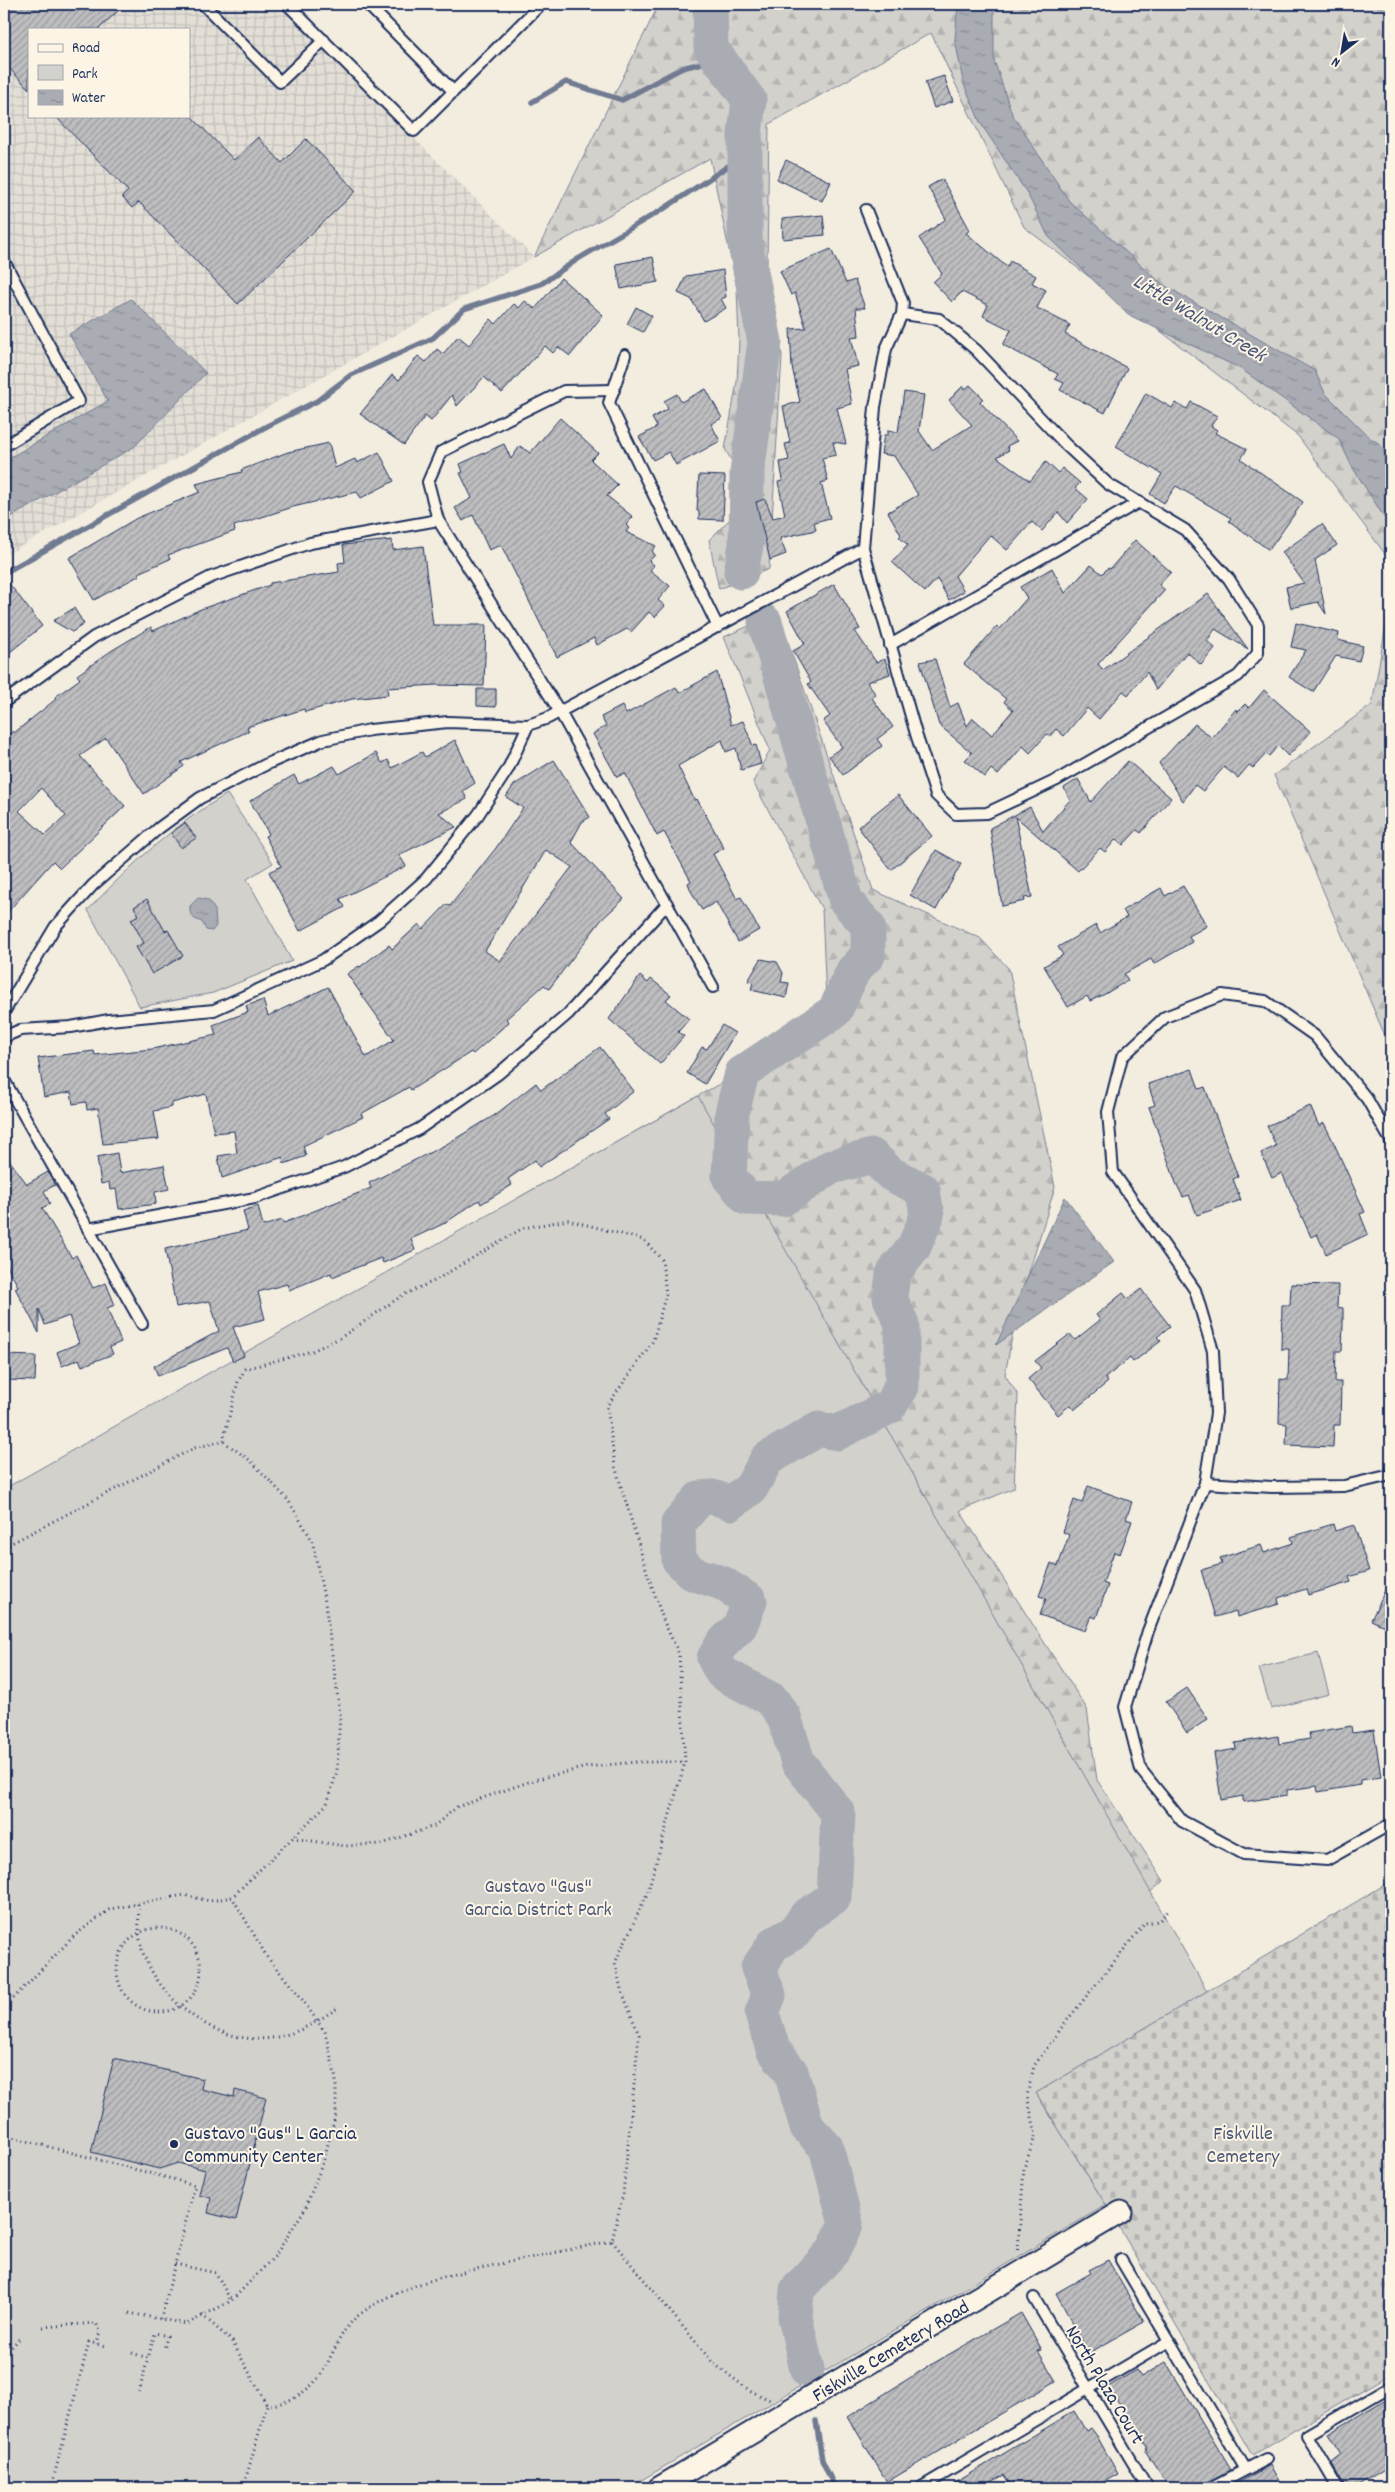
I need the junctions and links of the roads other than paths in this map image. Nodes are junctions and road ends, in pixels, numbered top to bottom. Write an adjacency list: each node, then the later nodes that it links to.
1 (203, 4): 5 (lane)
2 (287, 4): 5 (lane)
3 (367, 4): 6 (lane)
4 (541, 4): 6 (lane)
5 (324, 40): 6 (lane)
6 (453, 91)
7 (866, 210): 9 (lane)
8 (4, 261): 12 (lane)
9 (902, 314): 13 (lane); 15 (lane)
10 (625, 355): 11 (lane)
11 (614, 390): 14 (lane); 16 (lane)
12 (4, 446)
13 (1139, 502): 17 (lane); 17 (lane)
14 (438, 520): 18 (lane); 19 (lane)
15 (863, 548): 16 (lane); 17 (lane)
16 (718, 626): 19 (lane)
17 (890, 645)
18 (4, 702)
19 (560, 712): 20 (lane); 21 (lane)
20 (528, 725): 23 (lane); 24 (lane)
21 (667, 904): 22 (lane); 27 (lane)
22 (713, 987)
23 (4, 1012)
24 (4, 1037)
25 (4, 1080): 27 (lane)
26 (1391, 1141): 30 (lane)
27 (88, 1229): 28 (lane)
28 (142, 1324)
29 (1391, 1475): 30 (lane)
30 (1205, 1483): 31 (lane)
31 (1391, 1824)
32 (1121, 2212): 40 (street, Fiskville Cemetery Road)
33 (1121, 2260): 35 (lane)
34 (1034, 2298): 37 (lane, North Plaza Court)
35 (1169, 2341): 37 (lane); 39 (lane)
36 (1391, 2386): 44 (lane)
37 (1088, 2388): 41 (lane); 42 (lane, North Plaza Court)
38 (1266, 2459): 39 (lane)
39 (1246, 2468): 43 (lane)
40 (659, 2488)
41 (920, 2488)
42 (1148, 2488)
43 (1211, 2488)
44 (1338, 2488)

